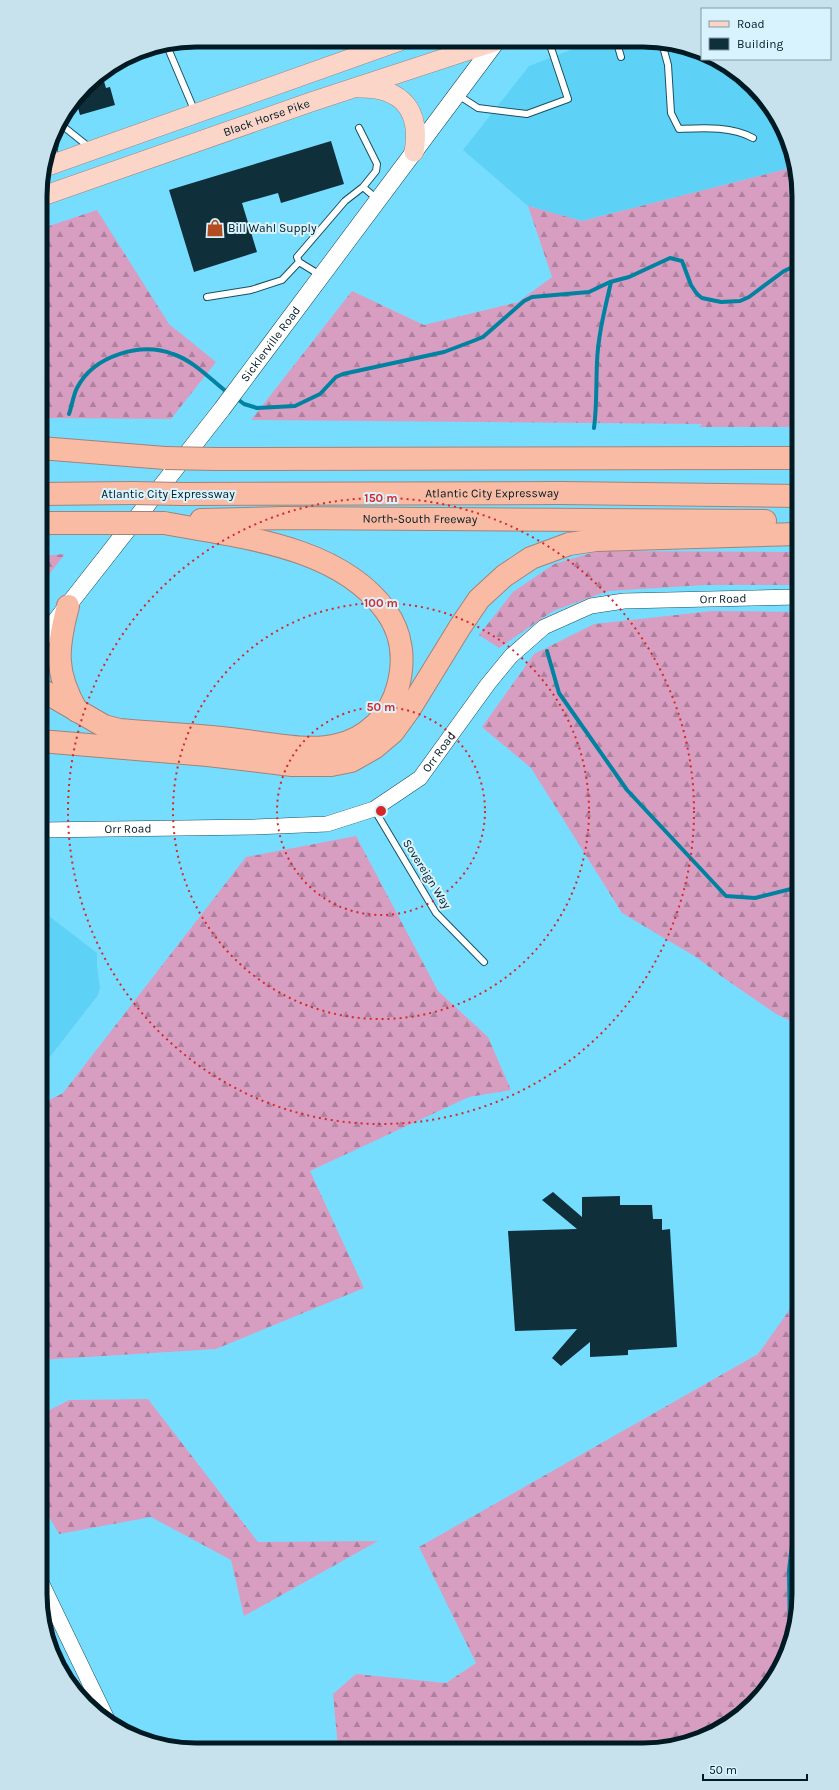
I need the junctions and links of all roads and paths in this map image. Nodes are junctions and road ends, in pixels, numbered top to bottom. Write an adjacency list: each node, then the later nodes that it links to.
1 (374, 47): 11 (main road)
2 (480, 47): 9 (main road, Black Horse Pike)
3 (491, 47): 10 (main road, Sicklerville Road)
4 (551, 47): 10 (lane)
5 (618, 47): 8 (lane)
6 (663, 48): 14 (lane)
7 (169, 50): 11 (lane)
8 (622, 57)
9 (354, 88): 17 (main road); 19 (main road, Black Horse Pike)
10 (457, 94): 17 (main road, Sicklerville Road)
11 (196, 114): 15 (main road)
12 (63, 128): 16 (lane)
13 (358, 128): 20 (lane)
14 (753, 138)
15 (114, 144): 16 (main road); 19 (main road)
16 (93, 151): 18 (main road)
17 (414, 152): 22 (main road, Sicklerville Road)
18 (50, 166)
19 (123, 168): 21 (main road, Black Horse Pike)
20 (363, 188): 22 (lane); 23 (lane)
21 (47, 195)
22 (378, 200): 24 (main road, Sicklerville Road)
23 (299, 262): 24 (lane); 25 (lane)
24 (321, 276): 37 (main road, Sicklerville Road)
25 (207, 297)
26 (47, 449): 27 (highway)
27 (165, 458): 28 (highway, bridge); 29 (highway)
28 (792, 458)
29 (47, 460)
30 (47, 494): 31 (highway, Atlantic City Expressway, bridge)
31 (792, 496)
32 (792, 521): 34 (highway, North-South Freeway)
33 (47, 523): 34 (highway, North-South Freeway, bridge)
34 (164, 523): 40 (highway)
35 (792, 534): 41 (highway)
36 (792, 597): 42 (street, Orr Road)
37 (68, 606): 38 (main road, Sicklerville Road); 40 (highway)
38 (47, 632)
39 (47, 694): 40 (highway)
40 (77, 711)
41 (47, 742)
42 (374, 809): 43 (street, Orr Road); 44 (lane, Sovereign Way)
43 (47, 830)
44 (484, 962)
45 (47, 1595): 46 (street)
46 (103, 1710)

